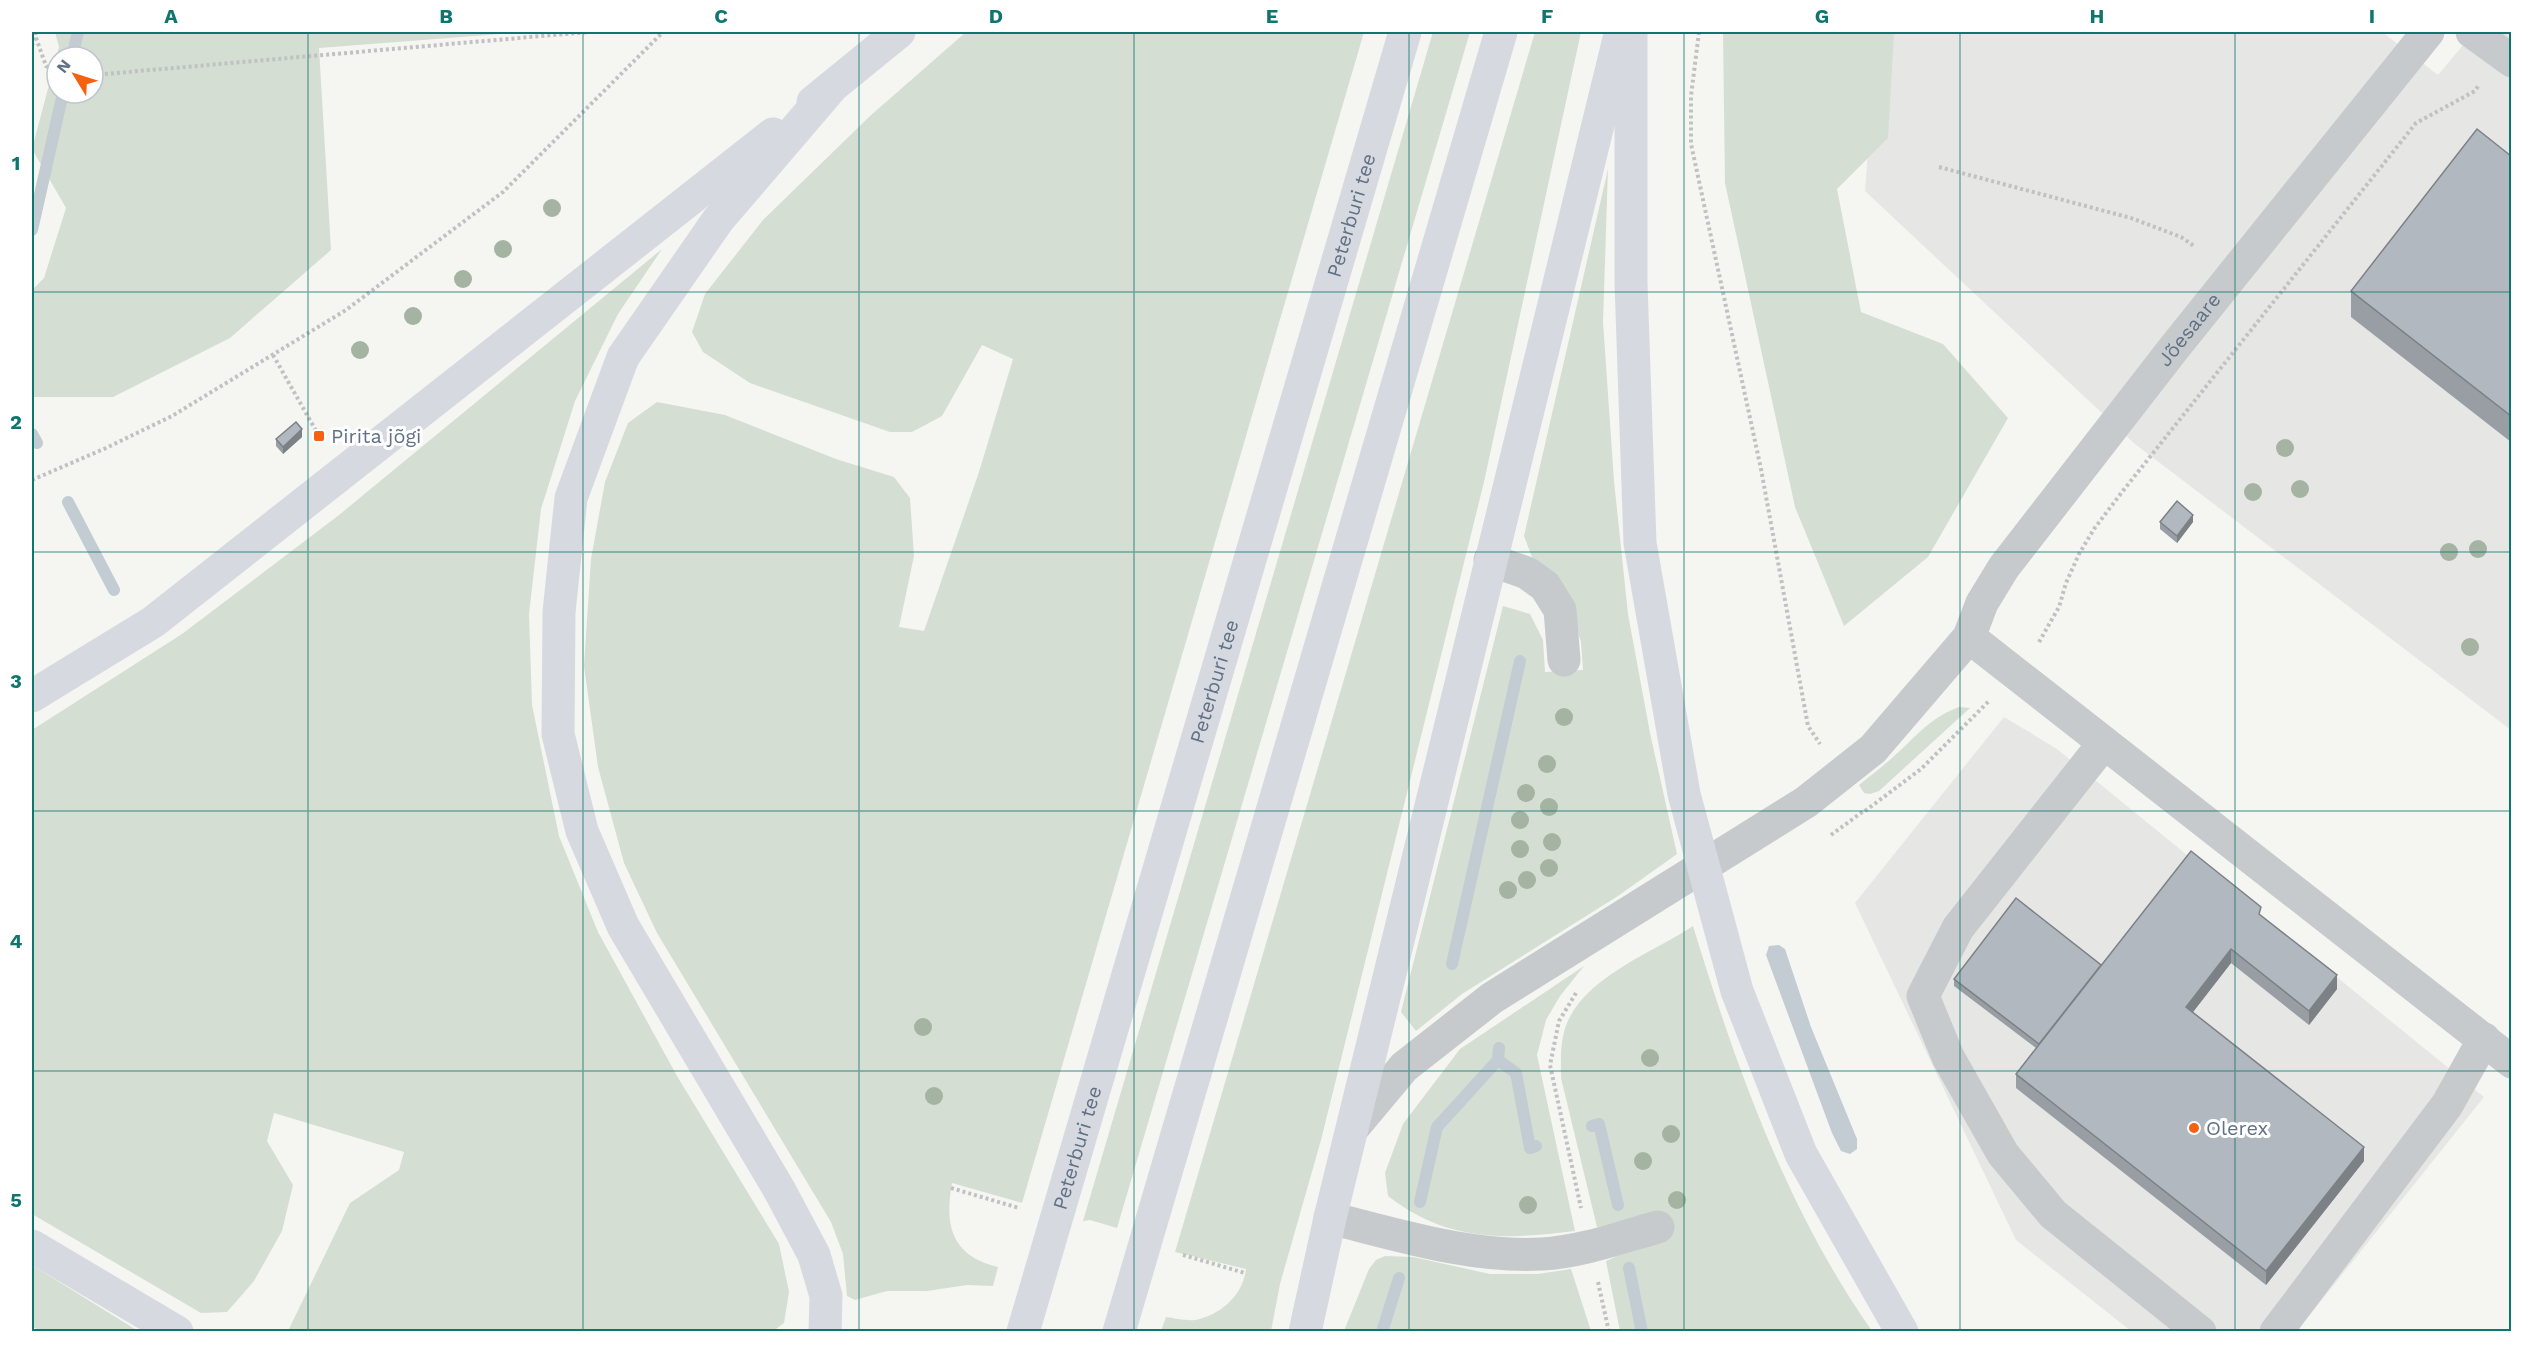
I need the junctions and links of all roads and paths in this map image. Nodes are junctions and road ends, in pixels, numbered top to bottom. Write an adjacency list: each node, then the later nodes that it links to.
1 (35, 32): 12 (path); 14 (path)
2 (588, 32): 15 (path)
3 (663, 32): 19 (path)
4 (899, 32): 16 (main road)
5 (1405, 32): 44 (main road, Peterburi tee)
6 (1501, 32): 45 (main road)
7 (1621, 32): 22 (main road)
8 (1631, 32): 48 (main road)
9 (1699, 32): 28 (path)
10 (2428, 32): 23 (street, Jõesaare)
11 (2472, 32): 13 (street)
12 (32, 46)
13 (2506, 57): 25 (path)
14 (45, 63)
15 (105, 74)
16 (831, 88): 26 (main road); 43 (main road)
17 (1939, 167): 18 (path)
18 (2193, 246)
19 (273, 355): 20 (path); 21 (path)
20 (319, 436)
21 (32, 480)
22 (1491, 560): 24 (street); 33 (main road)
23 (1969, 637): 25 (street); 33 (street, Jõesaare)
24 (1564, 660)
25 (2014, 673): 27 (street); 29 (path)
26 (32, 696)
27 (2104, 743): 31 (street); 49 (street)
28 (1824, 749)
29 (1865, 811)
30 (1582, 983): 38 (path)
31 (2484, 1039): 32 (street); 50 (street)
32 (2511, 1062)
33 (1353, 1128): 36 (main road)
34 (951, 1188): 35 (path)
35 (1020, 1209)
36 (1330, 1218): 38 (street); 46 (main road)
37 (1658, 1227): 38 (street)
38 (1590, 1245): 47 (path)
39 (32, 1246): 42 (main road)
40 (1175, 1252): 41 (path)
41 (1245, 1273)
42 (177, 1332)
43 (825, 1332)
44 (1023, 1332)
45 (1119, 1332)
46 (1305, 1332)
47 (1609, 1332)
48 (1902, 1332)
49 (2200, 1332)
50 (2276, 1332)

